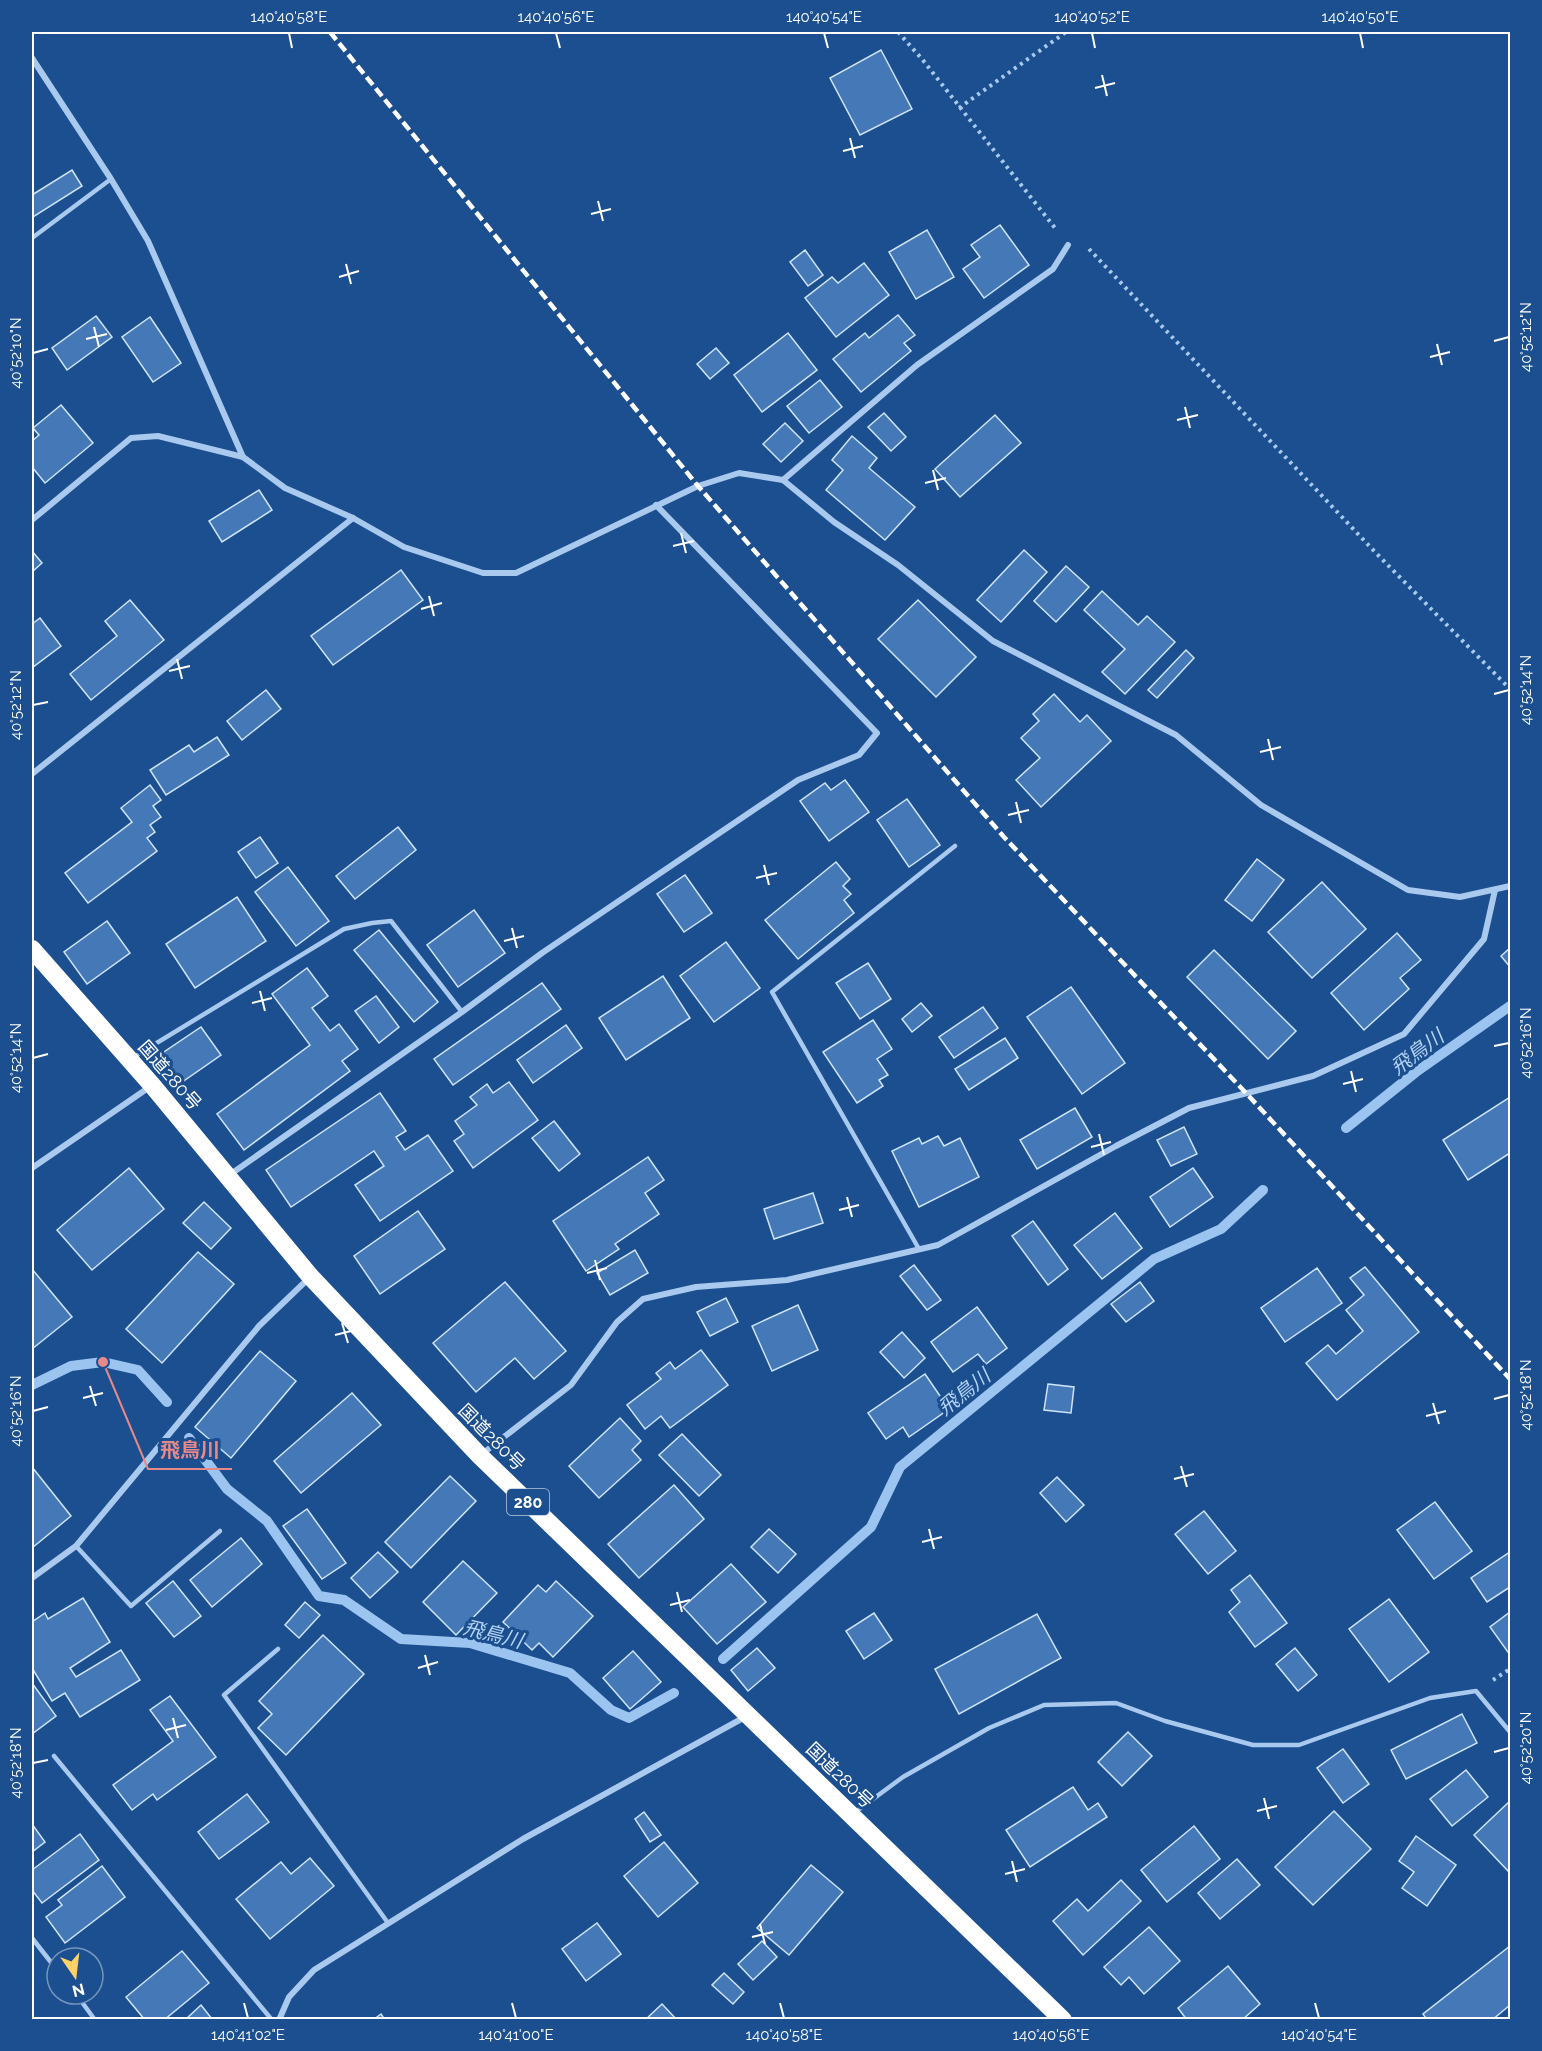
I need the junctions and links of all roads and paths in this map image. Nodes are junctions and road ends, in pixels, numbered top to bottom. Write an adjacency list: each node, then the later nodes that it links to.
1 (898, 32): 4 (path)
2 (1066, 32): 4 (path)
3 (32, 58): 5 (street)
4 (959, 108): 7 (path)
5 (111, 179): 6 (lane); 8 (street)
6 (32, 238)
7 (1068, 245): 9 (street); 13 (path)
8 (243, 457): 11 (street); 12 (street)
9 (783, 480): 10 (street); 17 (street)
10 (656, 505): 11 (street); 19 (street)
11 (353, 518): 14 (street)
12 (32, 520)
13 (1510, 689)
14 (32, 774)
15 (955, 846): 24 (lane)
16 (1510, 886): 17 (street)
17 (1495, 890): 24 (street)
18 (32, 949): 20 (highway, 国道280号 / 280)
19 (462, 1012): 20 (lane); 23 (street)
20 (129, 1060): 21 (highway, 国道280号 / 280)
21 (152, 1085): 22 (street); 23 (highway, 国道280号 / 280)
22 (32, 1168)
23 (228, 1176): 25 (highway, 国道280号 / 280)
24 (920, 1249): 26 (street)
25 (310, 1276): 26 (highway, 国道280号 / 280); 28 (street)
26 (480, 1456): 31 (highway, 国道280号 / 280)
27 (220, 1531): 28 (lane)
28 (76, 1546): 29 (street)
29 (32, 1578)
30 (278, 1649): 35 (lane)
31 (748, 1715): 34 (highway, 国道280号 / 280); 35 (street)
32 (1510, 1732): 34 (lane)
33 (54, 1756): 40 (lane)
34 (852, 1815): 42 (highway, 国道280号 / 280)
35 (388, 1923): 41 (street)
36 (32, 1938): 37 (lane)
37 (45, 1955)
38 (85, 2006): 39 (lane)
39 (95, 2019)
40 (272, 2019)
41 (279, 2019)
42 (1063, 2019)

